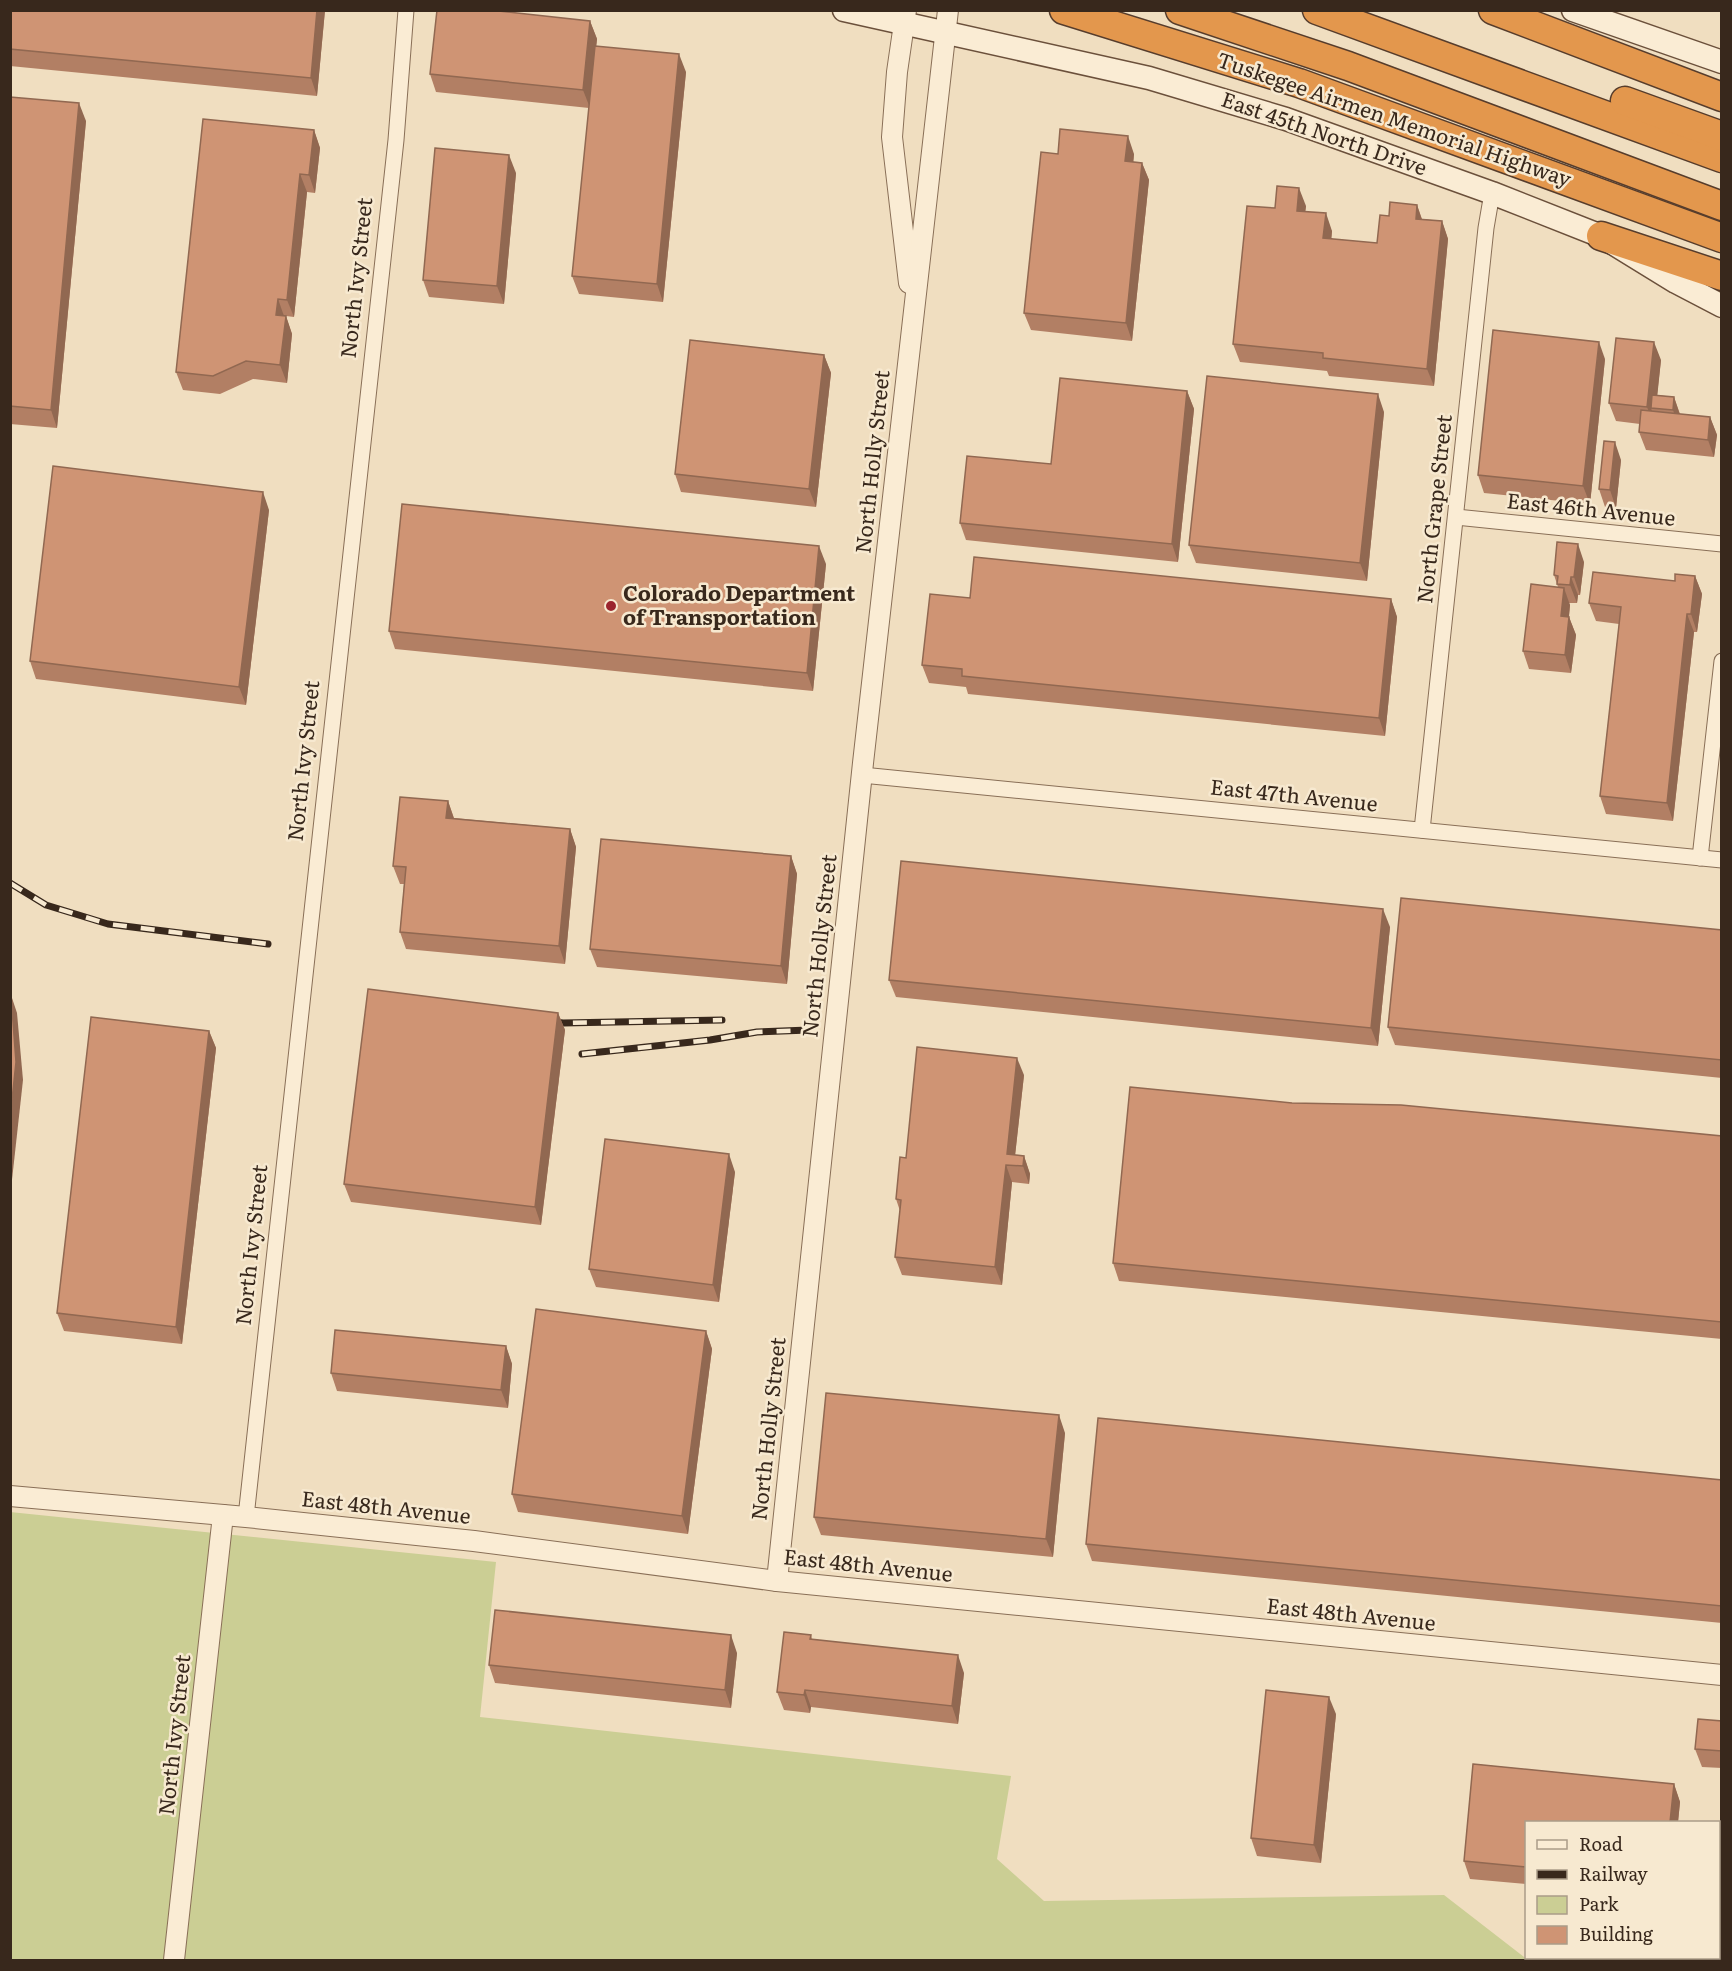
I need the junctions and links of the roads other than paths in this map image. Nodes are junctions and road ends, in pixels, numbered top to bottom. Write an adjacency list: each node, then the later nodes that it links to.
1 (406, 10): 34 (street, North Ivy Street)
2 (844, 10): 10 (main road, East 45th North Drive)
3 (948, 10): 11 (street, North Holly Street)
4 (1064, 10): 14 (highway, Tuskegee Airmen Memorial Highway)
5 (1180, 10): 18 (highway)
6 (1317, 10): 16 (highway)
7 (1372, 10): 15 (highway)
8 (1493, 10): 13 (highway)
9 (1573, 10): 12 (main road)
10 (905, 17): 11 (main road, East 45th North Drive); 24 (street, North Holly Street)
11 (945, 33): 17 (main road, East 45th North Drive); 24 (street, North Holly Street)
12 (1722, 62)
13 (1722, 97)
14 (1402, 120): 19 (highway); 21 (highway, Tuskegee Airmen Memorial Highway)
15 (1722, 136)
16 (1722, 158)
17 (1492, 193): 20 (main road, East 45th North Drive); 25 (street, North Grape Street)
18 (1722, 206)
19 (1722, 222)
20 (1601, 236): 22 (highway); 23 (main road, East 45th North Drive)
21 (1722, 238)
22 (1722, 276)
23 (1722, 306)
24 (913, 316): 28 (street, North Holly Street)
25 (1456, 517): 26 (street, East 46th Avenue); 29 (street, North Grape Street)
26 (1722, 544)
27 (1722, 660): 30 (street)
28 (862, 775): 29 (street, East 47th Avenue); 35 (street, North Holly Street)
29 (1422, 830): 30 (street, East 47th Avenue)
30 (1700, 858): 31 (street, East 47th Avenue)
31 (1722, 860)
32 (10, 1496): 33 (street, East 48th Avenue)
33 (223, 1515): 34 (street, East 48th Avenue); 37 (street, North Ivy Street)
34 (246, 1517): 35 (street, East 48th Avenue)
35 (777, 1581): 36 (street, East 48th Avenue)
36 (1722, 1675)
37 (174, 1960)

